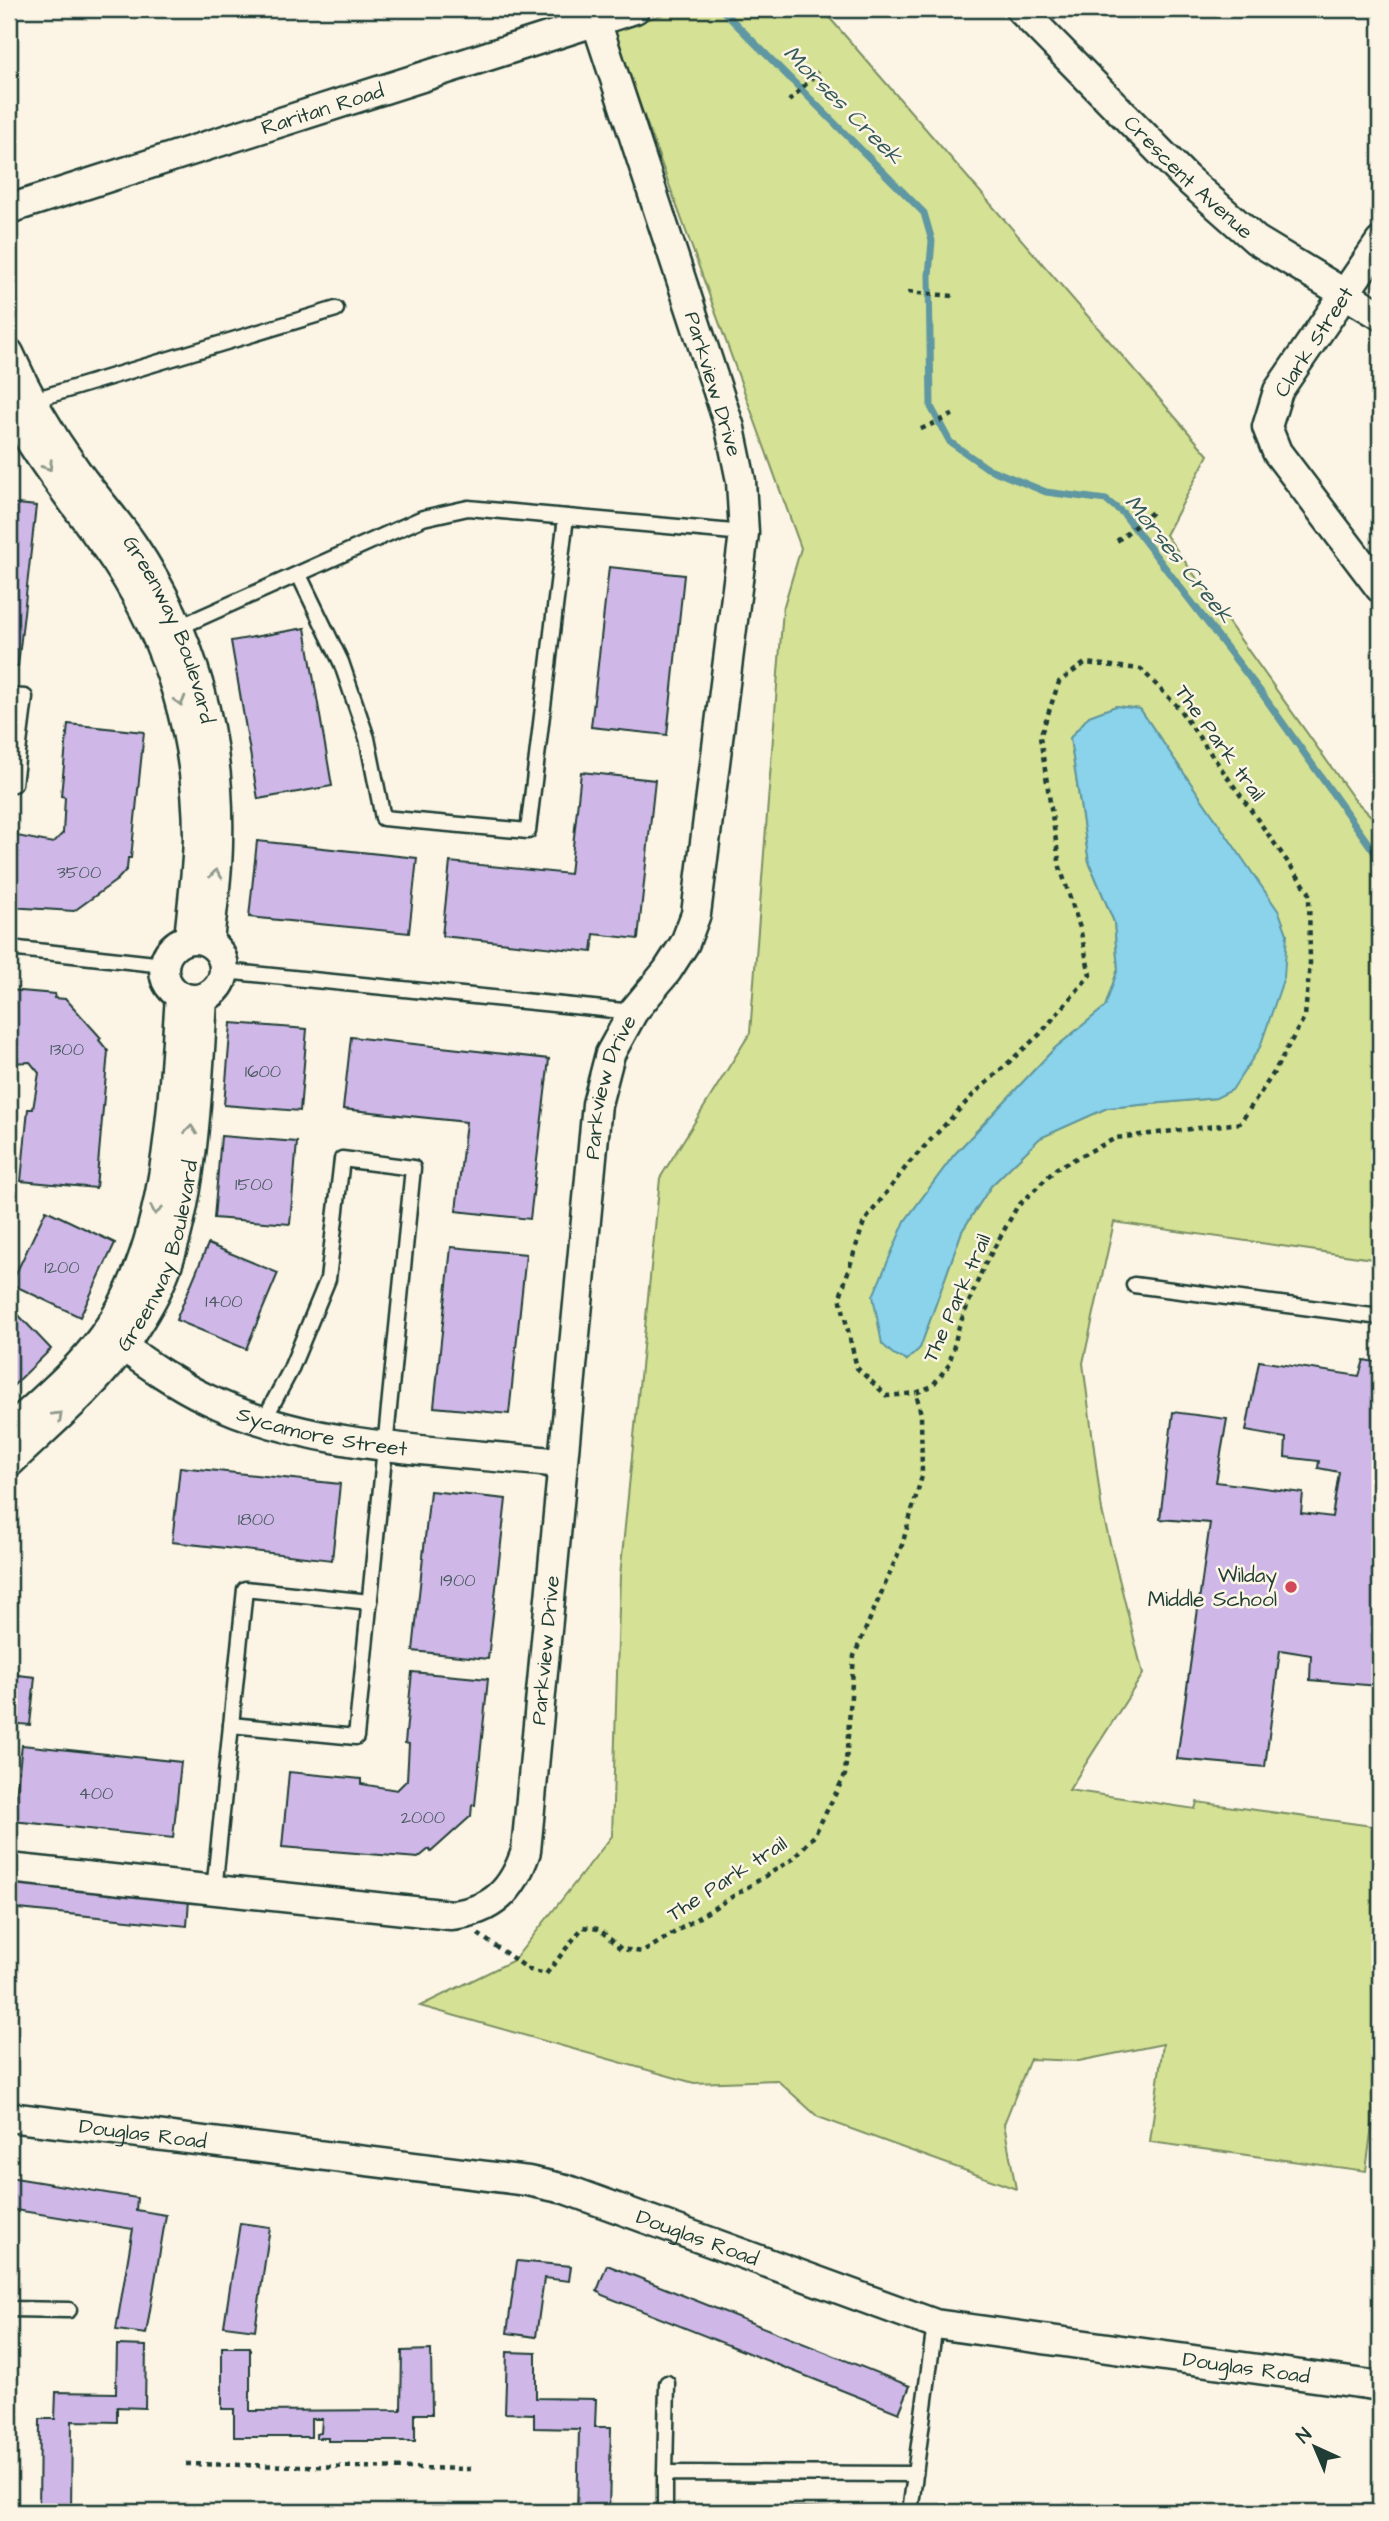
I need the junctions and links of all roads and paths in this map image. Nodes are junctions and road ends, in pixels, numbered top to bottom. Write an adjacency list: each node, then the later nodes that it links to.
1 (635, 9): 3 (street, Raritan Road)
2 (1020, 9): 9 (street, Crescent Avenue)
3 (596, 21): 6 (street, Raritan Road); 19 (street, Parkview Drive)
4 (818, 72): 5 (path)
5 (789, 101)
6 (9, 209)
7 (1380, 242): 9 (street, Clark Street)
8 (908, 292): 10 (path)
9 (1344, 293): 12 (street, Crescent Avenue); 22 (street, Clark Street)
10 (953, 296)
11 (336, 309): 14 (lane)
12 (1380, 315)
13 (9, 353): 14 (street, Greenway Boulevard)
14 (15, 405): 23 (street, Greenway Boulevard)
15 (957, 413): 16 (path)
16 (921, 429)
17 (1155, 510): 20 (path)
18 (566, 517): 19 (lane); 21 (lane); 21 (lane)
19 (744, 533): 31 (street, Parkview Drive)
20 (1117, 541)
21 (299, 576): 23 (lane)
22 (1380, 588)
23 (168, 632): 26 (street, Greenway Boulevard)
24 (9, 696): 25 (lane)
25 (9, 783)
26 (199, 941): 28 (street); 29 (street)
27 (9, 948): 28 (lane)
28 (164, 965): 30 (street)
29 (224, 971): 30 (street); 31 (lane)
30 (192, 997): 34 (street, Greenway Boulevard)
31 (633, 1012): 40 (street, Parkview Drive)
32 (1134, 1285): 33 (lane)
33 (1380, 1317)
34 (114, 1340): 36 (street, Sycamore Street); 37 (street, Greenway Boulevard); 39 (street, Greenway Boulevard, one-way to 34)
35 (916, 1393): 35 (path, The Park trail); 45 (path, The Park trail)
36 (264, 1420): 38 (street, Sycamore Street); 38 (lane)
37 (9, 1431)
38 (387, 1444): 40 (street, Sycamore Street); 41 (lane)
39 (9, 1463)
40 (562, 1464): 45 (street, Parkview Drive)
41 (370, 1602): 42 (lane); 42 (lane)
42 (231, 1725): 44 (lane)
43 (9, 1867): 44 (street)
44 (214, 1891): 45 (street, Parkview Drive)
45 (451, 1915)
46 (9, 2117): 49 (street, Douglas Road)
47 (9, 2309): 48 (lane)
48 (69, 2310)
49 (935, 2324): 51 (street, Douglas Road); 55 (lane)
50 (667, 2383): 54 (lane)
51 (1380, 2386)
52 (186, 2464): 53 (path)
53 (473, 2469)
54 (665, 2473): 55 (lane); 56 (lane)
55 (915, 2474): 57 (lane)
56 (665, 2512)
57 (910, 2512)

